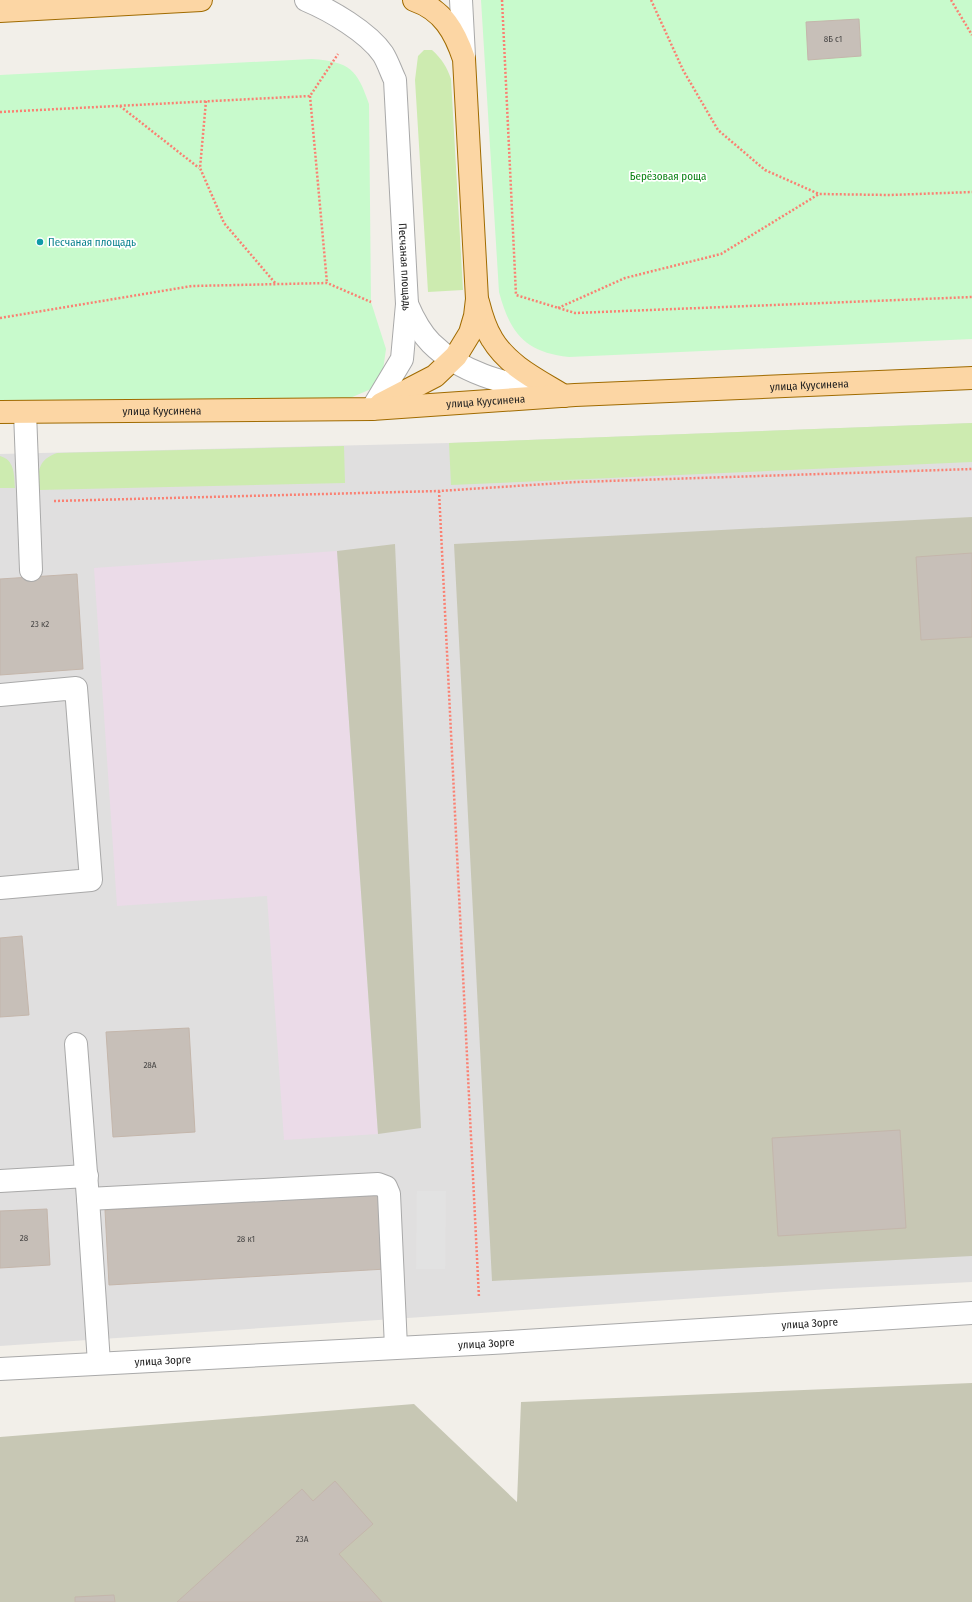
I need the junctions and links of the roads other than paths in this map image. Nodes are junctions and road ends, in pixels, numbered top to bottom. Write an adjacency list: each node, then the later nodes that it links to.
1 (201, 0): 5 (main road)
2 (306, 0): 9 (street, Песчаная площадь)
3 (414, 0): 7 (main road)
4 (460, 0): 7 (street)
5 (175, 1): 6 (main road)
6 (0, 11)
7 (464, 59): 8 (main road)
8 (477, 299): 10 (main road); 12 (main road)
9 (407, 304): 10 (street); 13 (street, Песчаная площадь)
10 (452, 360): 12 (street); 13 (main road)
11 (972, 378): 12 (main road, улица Куусинена)
12 (564, 396): 13 (main road, улица Куусинена)
13 (372, 409): 15 (main road, улица Куусинена)
14 (0, 412): 15 (main road, улица Куусинена)
15 (25, 412): 16 (street)
16 (32, 570)
17 (0, 695): 18 (street)
18 (0, 888)
19 (76, 1044): 20 (street)
20 (87, 1176): 21 (street); 22 (street)
21 (0, 1181)
22 (88, 1199): 24 (street); 25 (street)
23 (972, 1313): 24 (street, улица Зорге)
24 (396, 1347): 25 (street, улица Зорге)
25 (99, 1363): 26 (street, улица Зорге)
26 (0, 1369)

